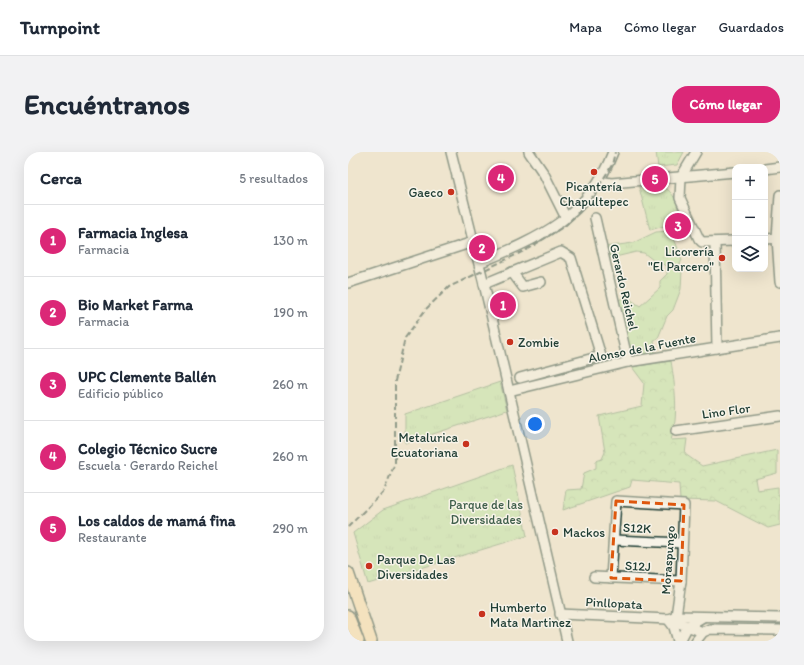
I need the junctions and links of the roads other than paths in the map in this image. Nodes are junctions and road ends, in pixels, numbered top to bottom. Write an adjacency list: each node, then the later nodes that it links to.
1 (451, 152): 16 (street)
2 (529, 152): 11 (street)
3 (612, 152): 9 (street)
4 (696, 152): 8 (street)
5 (780, 167): 6 (street)
6 (768, 169)
7 (732, 172): 8 (street)
8 (681, 177): 9 (street); 17 (street)
9 (599, 181): 11 (street)
10 (780, 195): 13 (street)
11 (566, 218): 18 (street)
12 (595, 218): 26 (street, Gerardo Reichel)
13 (779, 238): 14 (street); 21 (street)
14 (768, 239)
15 (732, 241): 17 (street)
16 (473, 242): 18 (street); 22 (street)
17 (715, 243): 25 (street)
18 (479, 263): 23 (street)
19 (512, 272): 20 (street); 23 (street); 27 (street)
20 (541, 282)
21 (780, 282)
22 (348, 283)
23 (484, 284): 28 (street)
24 (780, 338): 25 (street, Alonso de la Fuente)
25 (717, 348): 26 (street, Alonso de la Fuente)
26 (628, 362): 28 (street, Alonso de la Fuente)
27 (520, 378)
28 (509, 391): 37 (street)
29 (780, 416): 30 (street, Lino Flor)
30 (676, 431)
31 (614, 540): 32 (street, S12K); 32 (street, Moraspungo); 35 (street)
32 (682, 543): 36 (street, Moraspungo)
33 (348, 573): 46 (main road)
34 (594, 578): 35 (street, S12J)
35 (611, 578): 36 (street, S12J)
36 (681, 581): 40 (street, Moraspungo)
37 (560, 614): 40 (street, Pinllopata); 47 (street)
38 (348, 616): 45 (main road)
39 (708, 616): 40 (street, Pinllopata); 41 (street, Pinllopata); 42 (street, Pinllopata)
40 (672, 618): 42 (street, Pinllopata); 48 (street)
41 (780, 618)
42 (688, 626): 44 (street, Pinllopata); 48 (street)
43 (780, 630): 44 (street)
44 (703, 632): 49 (street)
45 (358, 641)
46 (371, 641)
47 (567, 641)
48 (679, 641)
49 (696, 641)

